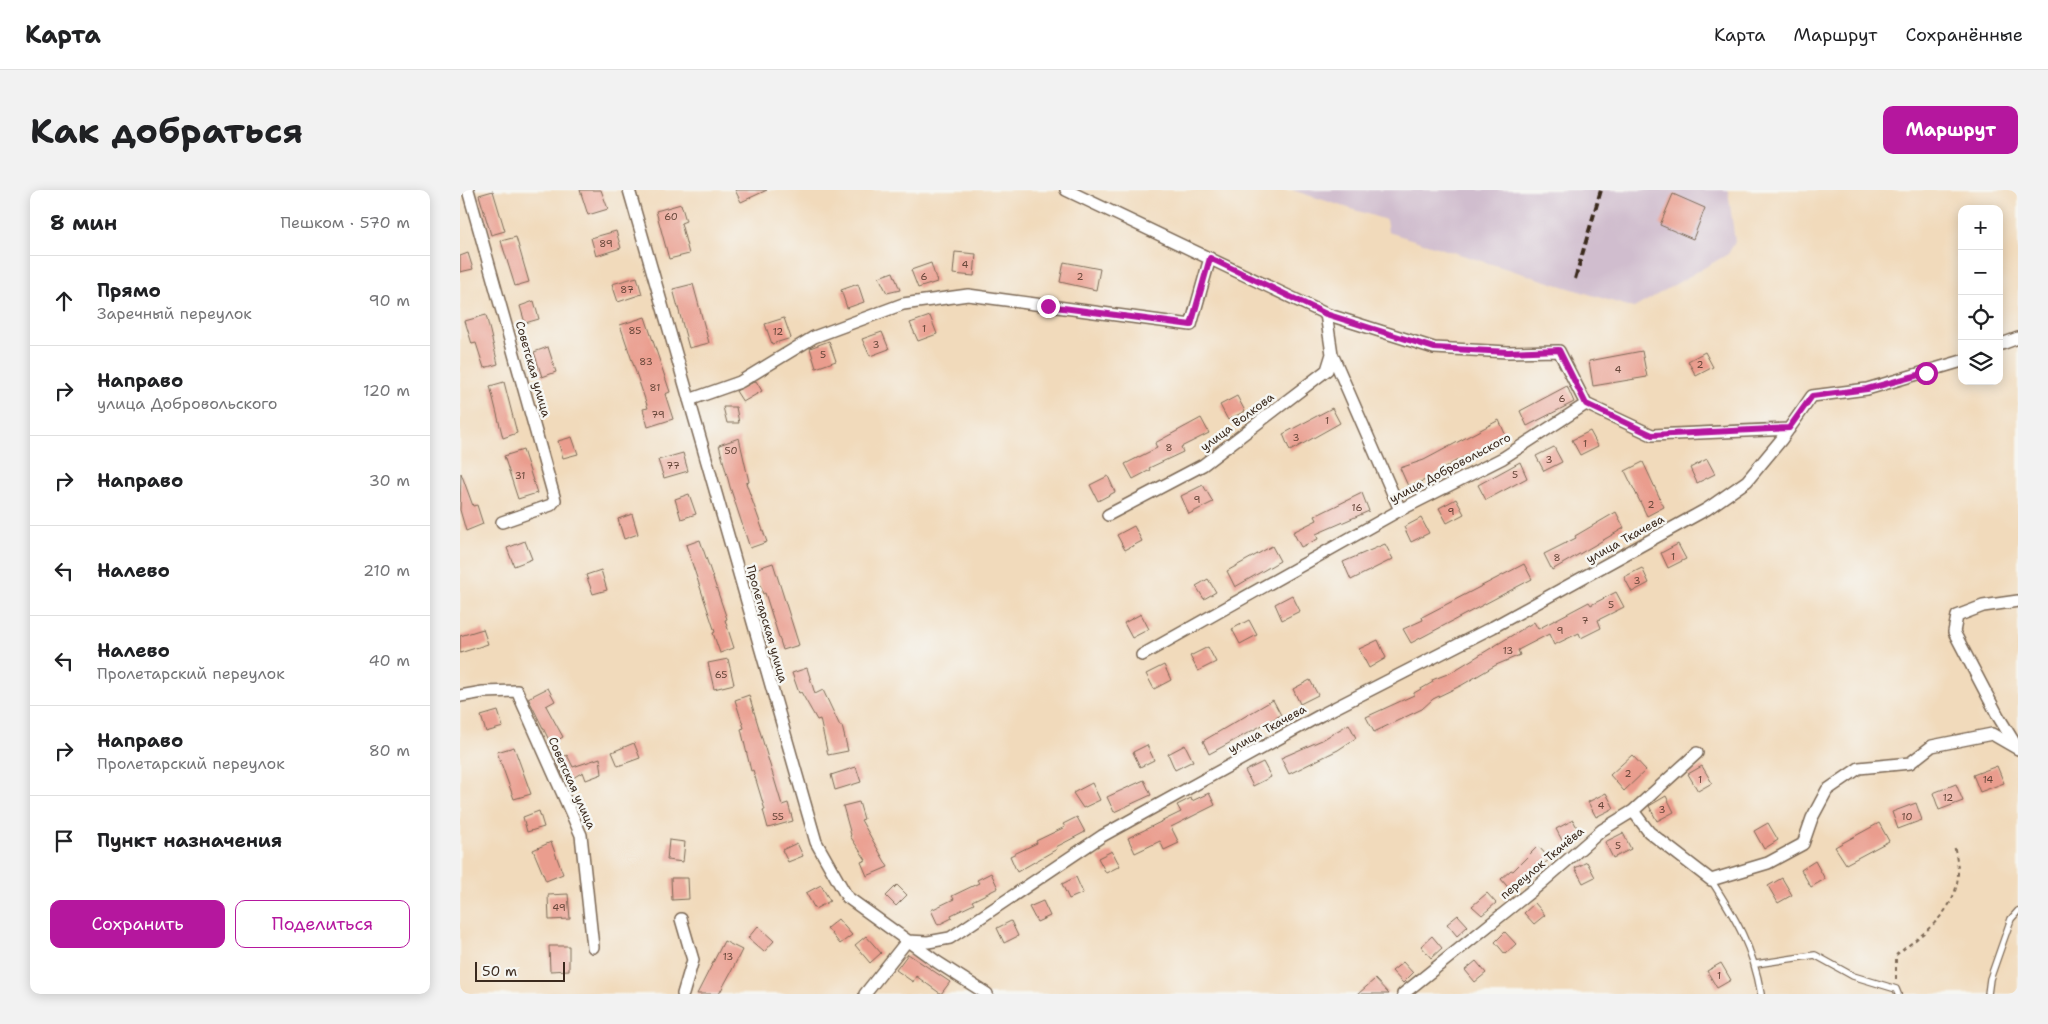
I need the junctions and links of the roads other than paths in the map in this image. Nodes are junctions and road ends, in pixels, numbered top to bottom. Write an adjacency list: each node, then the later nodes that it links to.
1 (468, 190): 15 (street, Советская улица)
2 (629, 190): 10 (street, Пролетарская улица)
3 (1066, 190): 4 (street)
4 (1210, 258): 5 (street); 10 (street)
5 (1326, 314): 8 (street); 11 (street)
6 (2018, 338): 7 (street)
7 (2003, 344)
8 (1332, 354): 13 (street); 14 (street, улица Волкова)
9 (1958, 362): 12 (street, улица Ткачева)
10 (688, 400): 25 (street, Пролетарская улица)
11 (1586, 404): 12 (street); 13 (street, улица Добровольского)
12 (1789, 428): 25 (street, улица Ткачева)
13 (1400, 510): 17 (street, улица Добровольского)
14 (1108, 515)
15 (502, 522)
16 (2018, 601): 19 (street)
17 (1142, 654)
18 (460, 696): 26 (street, Советская улица)
19 (2018, 748): 22 (street)
20 (1697, 753): 21 (street, переулок Ткачёва)
21 (1634, 811): 22 (street); 32 (street, переулок Ткачёва)
22 (1712, 880): 27 (lane)
23 (2018, 911): 34 (lane)
24 (681, 919): 29 (street)
25 (907, 941): 30 (street); 31 (street, Пролетарская улица)
26 (593, 947)
27 (1756, 964): 28 (lane); 33 (lane)
28 (1897, 992)
29 (684, 994)
30 (865, 994)
31 (987, 994)
32 (1403, 994)
33 (1761, 994)
34 (1988, 994)

